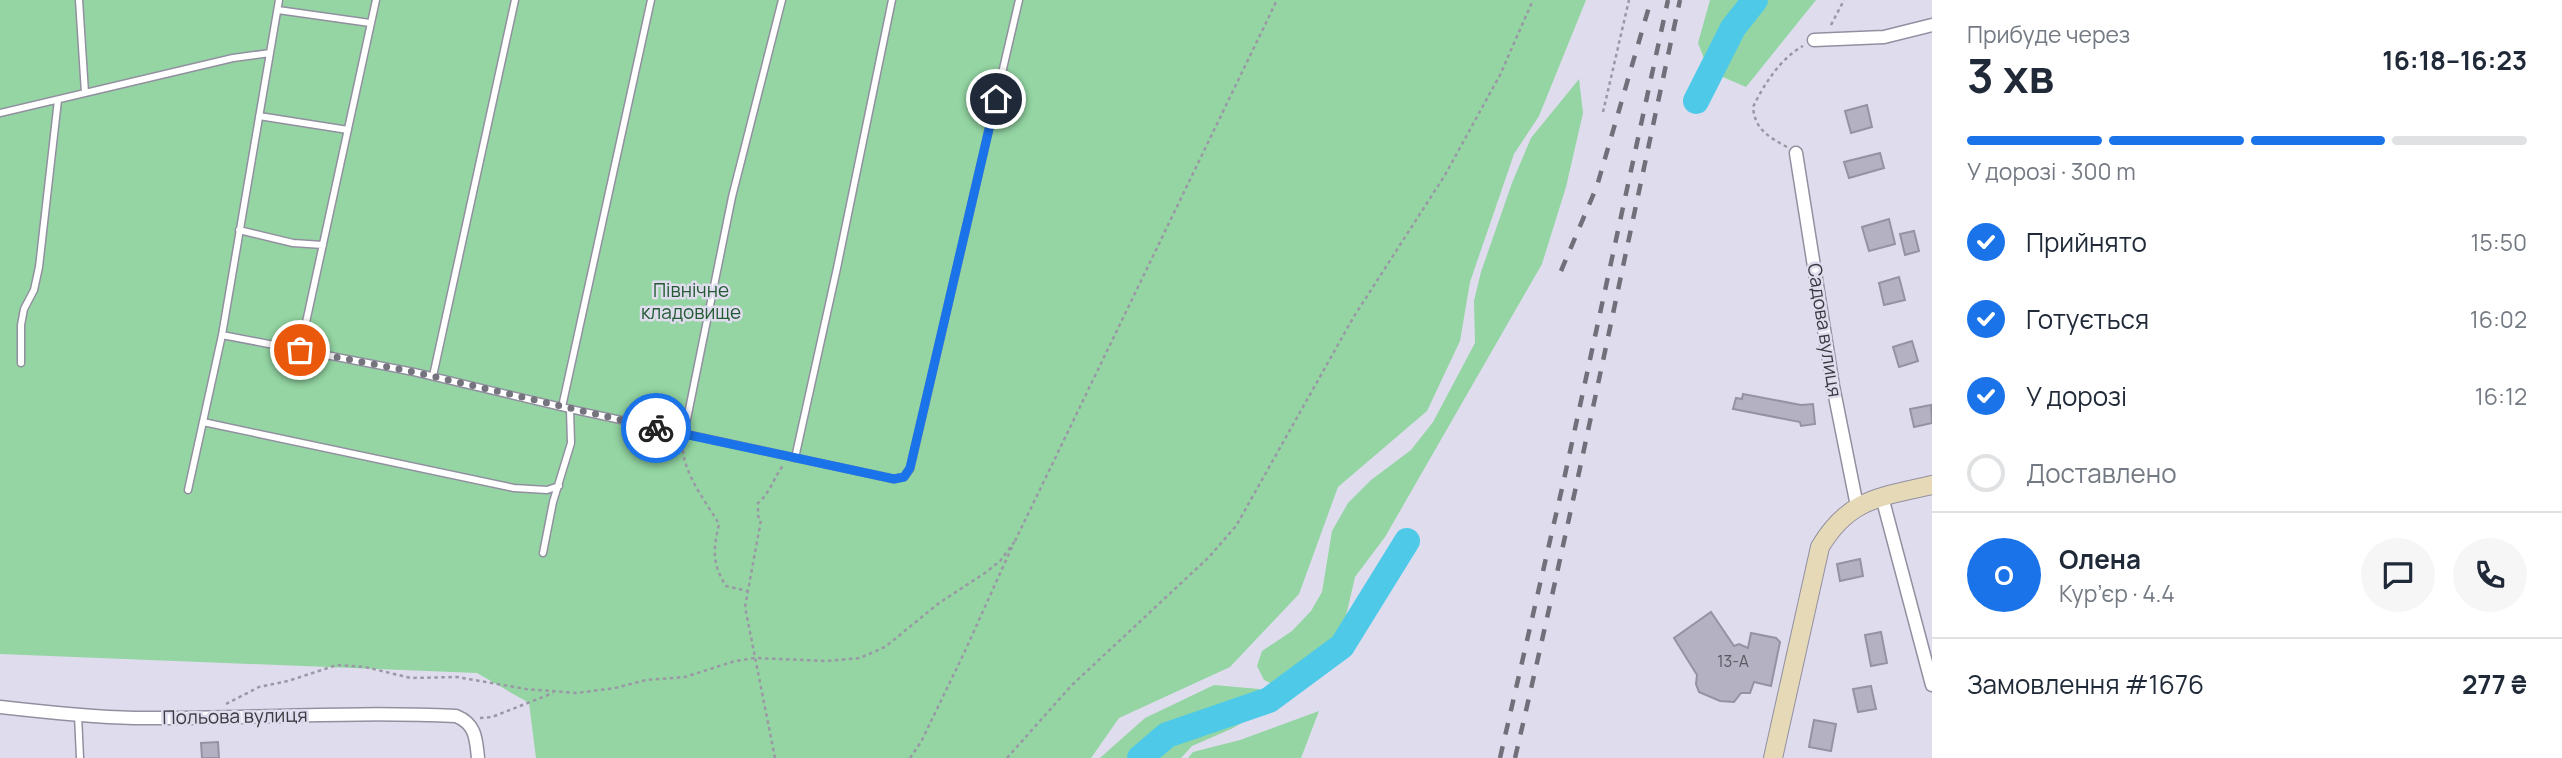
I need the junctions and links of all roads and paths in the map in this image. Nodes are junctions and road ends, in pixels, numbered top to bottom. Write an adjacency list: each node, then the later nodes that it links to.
1 (79, 0): 18 (lane)
2 (279, 0): 13 (lane)
3 (376, 0): 14 (lane)
4 (515, 0): 30 (lane)
5 (651, 0): 31 (lane)
6 (782, 0): 34 (lane)
7 (892, 0): 35 (lane)
8 (1019, 0): 35 (lane)
9 (1277, 0): 41 (path)
10 (1533, 0): 55 (path)
11 (1629, 0): 20 (path)
12 (1844, 0): 16 (path)
13 (278, 10): 14 (lane); 17 (lane)
14 (370, 23): 23 (lane)
15 (1932, 25): 16 (street)
16 (1814, 40): 24 (path)
17 (270, 53): 18 (lane); 22 (lane)
18 (85, 93): 19 (lane)
19 (58, 100): 21 (lane); 29 (lane)
20 (1603, 112)
21 (0, 113)
22 (259, 116): 23 (lane); 25 (lane)
23 (348, 130): 26 (lane)
24 (1796, 153): 40 (street, Садова вулиця)
25 (239, 230): 26 (lane); 27 (lane)
26 (323, 245): 28 (lane)
27 (222, 335): 28 (lane); 33 (lane)
28 (300, 350): 30 (lane)
29 (21, 363)
30 (433, 376): 31 (lane)
31 (562, 407): 32 (lane)
32 (570, 409): 34 (lane); 37 (lane)
33 (203, 422): 37 (lane); 38 (lane)
34 (684, 434): 35 (lane); 43 (path)
35 (795, 458): 43 (path)
36 (1932, 485): 39 (street)
37 (559, 486): 42 (lane)
38 (188, 490)
39 (1882, 496): 40 (street); 45 (street)
40 (1857, 506): 56 (street)
41 (1015, 541): 44 (path); 54 (path)
42 (543, 553)
43 (747, 591): 44 (path)
44 (755, 658): 46 (path); 53 (path)
45 (1932, 685)
46 (555, 693): 49 (path); 50 (path)
47 (0, 707): 48 (street, Польова вулиця)
48 (78, 715): 49 (street, Польова вулиця); 51 (lane)
49 (209, 717): 50 (street, Польова вулиця)
50 (466, 721): 52 (street)
51 (80, 758)
52 (478, 758)
53 (775, 758)
54 (910, 758)
55 (1007, 758)
56 (1773, 758)

